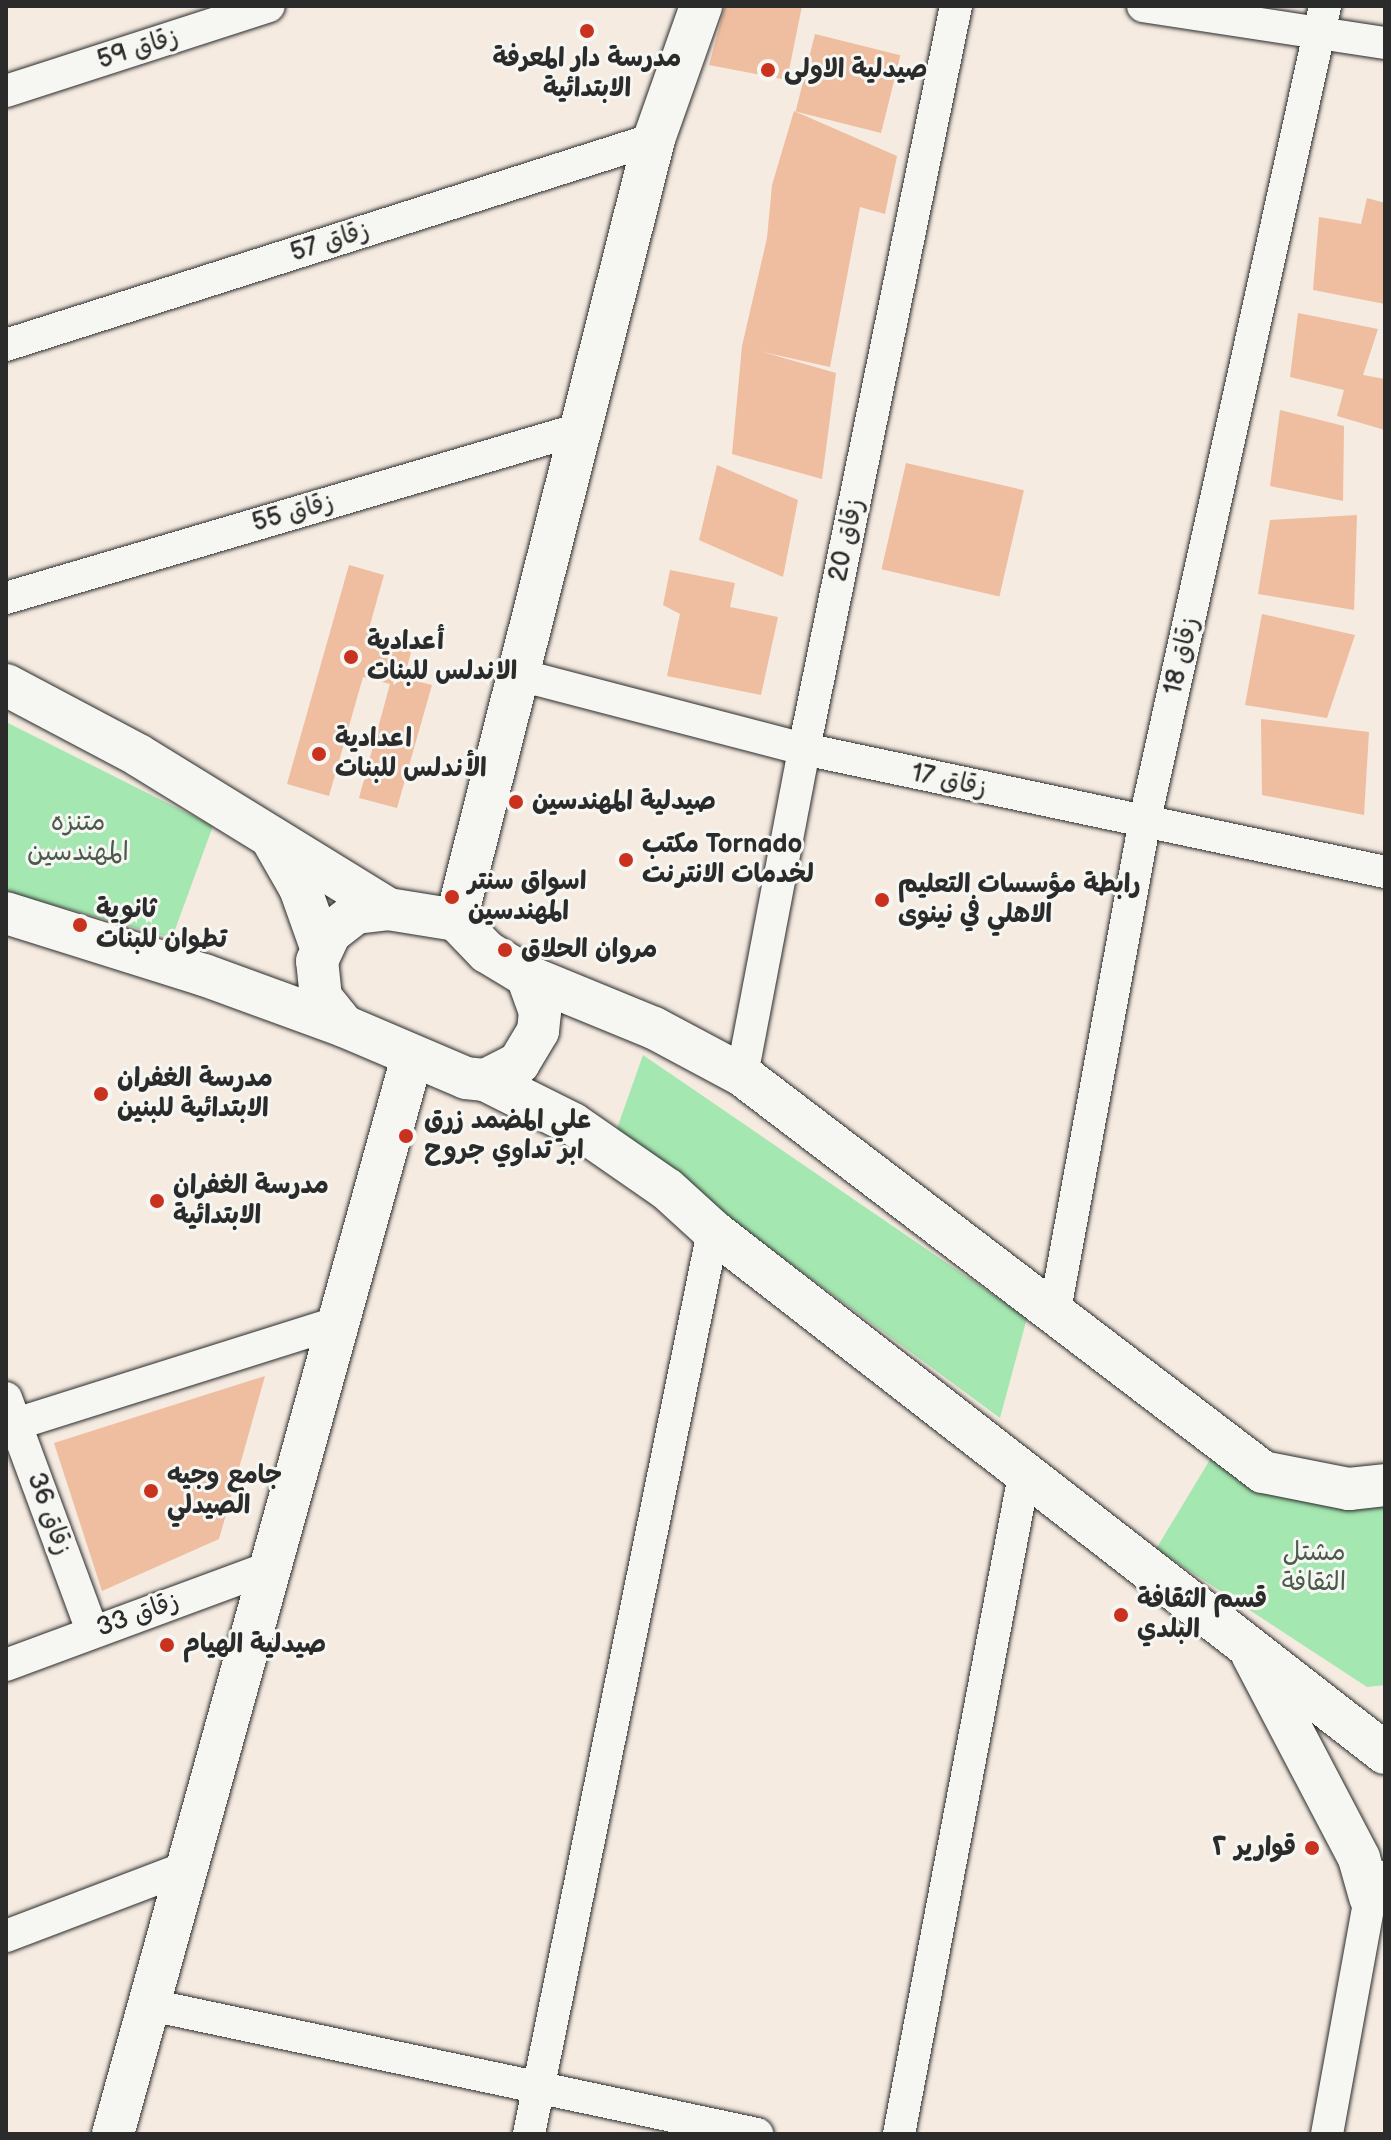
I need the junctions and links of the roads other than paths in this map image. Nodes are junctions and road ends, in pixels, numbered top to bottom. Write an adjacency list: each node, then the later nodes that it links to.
1 (269, 6): 7 (street, زقاق 59)
2 (701, 6): 8 (street)
3 (956, 6): 14 (street, زقاق 20)
4 (1143, 6): 5 (street)
5 (1323, 20): 6 (street); 15 (street, زقاق 18)
6 (1385, 43)
7 (6, 91)
8 (654, 139): 9 (street, زقاق 57); 10 (street)
9 (6, 345)
10 (580, 429): 11 (street, زقاق 55); 12 (street)
11 (6, 598)
12 (516, 674): 14 (street, زقاق 17); 20 (street)
13 (6, 685): 16 (street)
14 (804, 749): 15 (street, زقاق 17); 26 (street, زقاق 20)
15 (1144, 824): 17 (street, زقاق 17); 29 (street, زقاق 18)
16 (269, 834): 18 (street); 21 (street)
17 (1385, 872)
18 (388, 909): 20 (street); 21 (street)
19 (6, 913): 22 (street)
20 (456, 920): 23 (street)
21 (319, 954): 22 (street); 24 (street)
22 (204, 975): 24 (street)
23 (527, 976): 26 (street); 27 (street)
24 (344, 1026): 25 (street)
25 (412, 1057): 27 (street); 30 (street)
26 (742, 1075): 29 (street)
27 (485, 1080): 28 (street)
28 (713, 1231): 32 (street); 43 (street)
29 (1055, 1310): 33 (street)
30 (337, 1323): 31 (street); 34 (street)
31 (11, 1411): 35 (street, زقاق 36)
32 (1025, 1470): 36 (street); 47 (street)
33 (1385, 1485)
34 (271, 1567): 35 (street, زقاق 33); 39 (street)
35 (92, 1631): 37 (street, زقاق 33)
36 (1250, 1650): 38 (street); 40 (street)
37 (6, 1665)
38 (1385, 1753)
39 (188, 1867): 41 (street); 42 (street)
40 (1378, 1886): 48 (street)
41 (6, 1936)
42 (146, 2004): 43 (street); 44 (street)
43 (538, 2088): 45 (street); 46 (street)
44 (113, 2134)
45 (529, 2134)
46 (757, 2134)
47 (899, 2134)
48 (1327, 2134)

